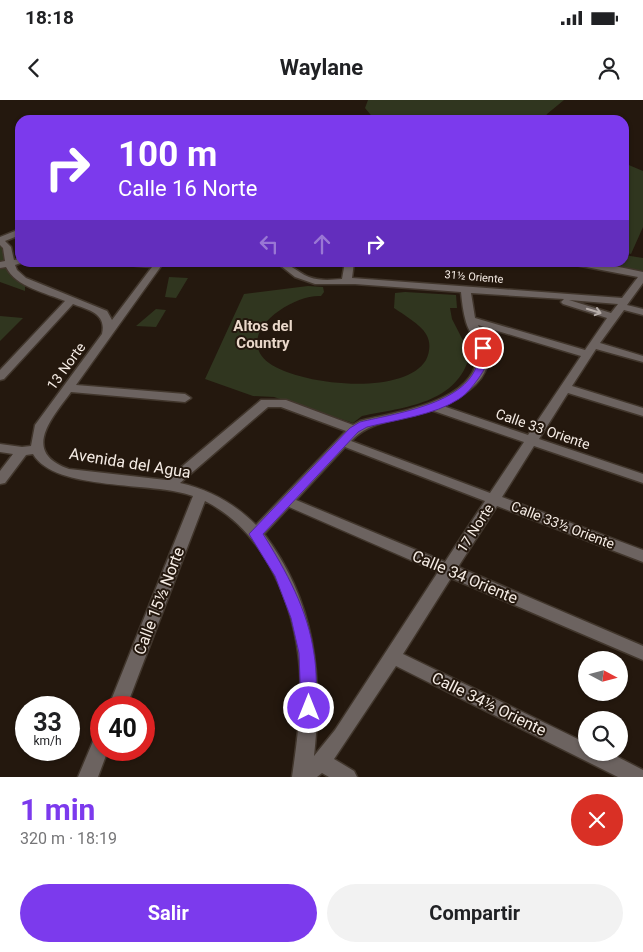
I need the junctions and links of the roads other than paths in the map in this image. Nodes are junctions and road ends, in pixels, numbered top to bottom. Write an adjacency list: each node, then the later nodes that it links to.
1 (15, 234): 2 (street)
2 (0, 240): 3 (street)
3 (4, 264): 13 (street)
4 (157, 267): 18 (street, 13 Norte)
5 (285, 267): 10 (street, 31½ Oriente)
6 (298, 267): 10 (street, 31½ Oriente)
7 (349, 267): 10 (street)
8 (605, 267): 9 (street)
9 (643, 275): 14 (street, 17 Norte)
10 (346, 282): 11 (street, 31½ Oriente)
11 (466, 289): 12 (street, 31½ Oriente); 17 (street)
12 (542, 295): 14 (street, 31½ Oriente); 16 (street, 31½ Oriente, one-way to 16)
13 (71, 300): 18 (street); 21 (street)
14 (622, 303): 15 (street, 31½ Oriente); 16 (street, 17 Norte)
15 (643, 312)
16 (613, 317): 19 (street, 17 Norte)
17 (471, 320): 19 (street); 25 (street)
18 (107, 336): 22 (street, 13 Norte)
19 (590, 350): 20 (street); 23 (street, 17 Norte)
20 (643, 359)
21 (0, 377)
22 (68, 388): 24 (street); 31 (street, 13 Norte)
23 (566, 388): 26 (street); 28 (street, 17 Norte)
24 (185, 398)
25 (434, 407): 27 (street); 28 (street, Calle 33 Oriente)
26 (643, 412)
27 (354, 430): 29 (street); 34 (street)
28 (532, 441): 32 (street, Calle 33 Oriente); 36 (street, 17 Norte)
29 (343, 442): 36 (street, Calle 33½ Oriente); 37 (street)
30 (0, 448): 31 (street)
31 (30, 450): 33 (street, 13 Norte); 34 (street, Avenida del Agua)
32 (643, 479)
33 (0, 480)
34 (168, 486): 35 (street, Avenida del Agua)
35 (201, 494): 38 (street, Avenida del Agua); 43 (street, Calle 15½ Norte)
36 (494, 499): 39 (street, Calle 33½ Oriente); 40 (street, 17 Norte)
37 (287, 501): 38 (street); 40 (street, Calle 34 Oriente)
38 (256, 534): 49 (street, Avenida del Agua)
39 (643, 556)
40 (448, 569): 41 (street, Calle 34 Oriente); 42 (street, 17 Norte)
41 (643, 653)
42 (392, 656): 44 (street, Calle 34½ Oriente); 47 (street, 17 Norte)
43 (122, 696)
44 (578, 748)
45 (94, 761): 48 (street)
46 (605, 761): 51 (street, Calle 34½ Oriente)
47 (321, 762): 49 (street, 17 Norte); 50 (street)
48 (88, 777)
49 (302, 777)
50 (347, 777)
51 (637, 777)

